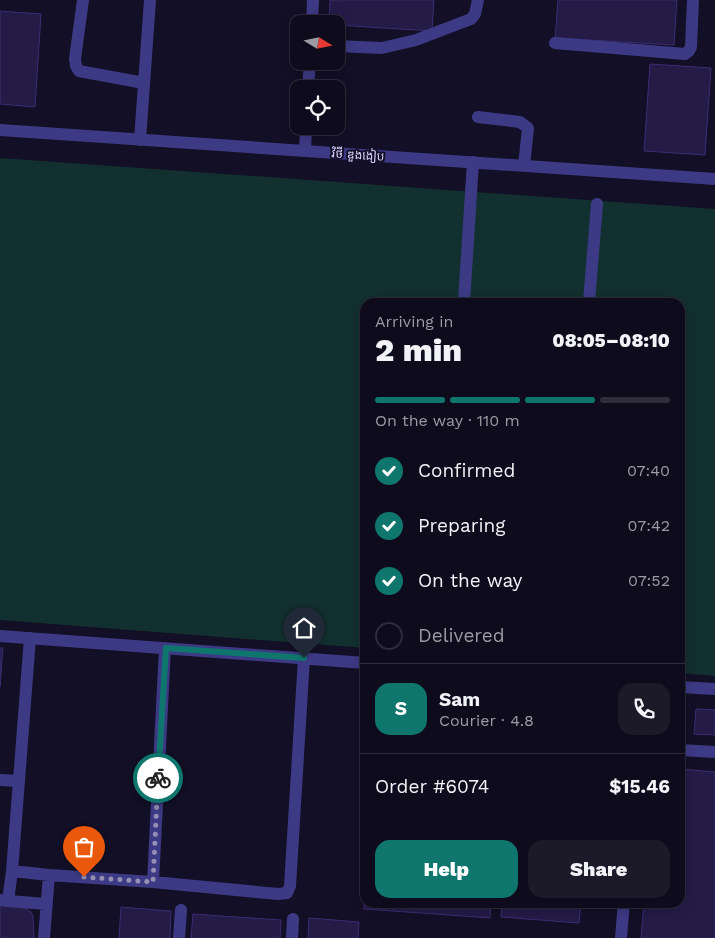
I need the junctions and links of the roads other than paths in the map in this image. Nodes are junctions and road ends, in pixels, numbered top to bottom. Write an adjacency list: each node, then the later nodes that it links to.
1 (83, 0): 9 (street)
2 (150, 0): 9 (street)
3 (313, 0): 6 (street)
4 (478, 0): 8 (street)
5 (693, 0): 7 (street)
6 (312, 15)
7 (555, 43)
8 (345, 46)
9 (144, 83): 13 (street)
10 (478, 118): 16 (street)
11 (0, 130): 13 (street, វិថី ឌួងងៀប)
12 (306, 135): 14 (street)
13 (140, 140): 14 (street, វិថី ឌួងងៀប)
14 (305, 151): 15 (street, វិថី ឌួងងៀប)
15 (473, 162): 16 (street, វិថី ឌួងងៀប); 19 (street)
16 (524, 166): 17 (street, វិថី ឌួងងៀប)
17 (715, 179)
18 (597, 204): 20 (street)
19 (464, 298)
20 (589, 298)
21 (0, 636): 22 (street)
22 (30, 638): 23 (street); 31 (street)
23 (166, 648): 24 (street); 34 (street)
24 (304, 658): 25 (street); 34 (street)
25 (360, 663)
26 (685, 687): 27 (street)
27 (715, 689)
28 (685, 750): 29 (street)
29 (715, 752)
30 (0, 780): 31 (street)
31 (19, 780): 32 (street)
32 (12, 871): 33 (street); 35 (street)
33 (49, 875): 34 (street); 36 (street)
34 (153, 882)
35 (4, 900): 36 (street)
36 (47, 904): 40 (street)
37 (624, 908): 43 (street)
38 (181, 910): 41 (street)
39 (293, 919): 42 (street)
40 (44, 938)
41 (179, 938)
42 (292, 938)
43 (621, 938)

